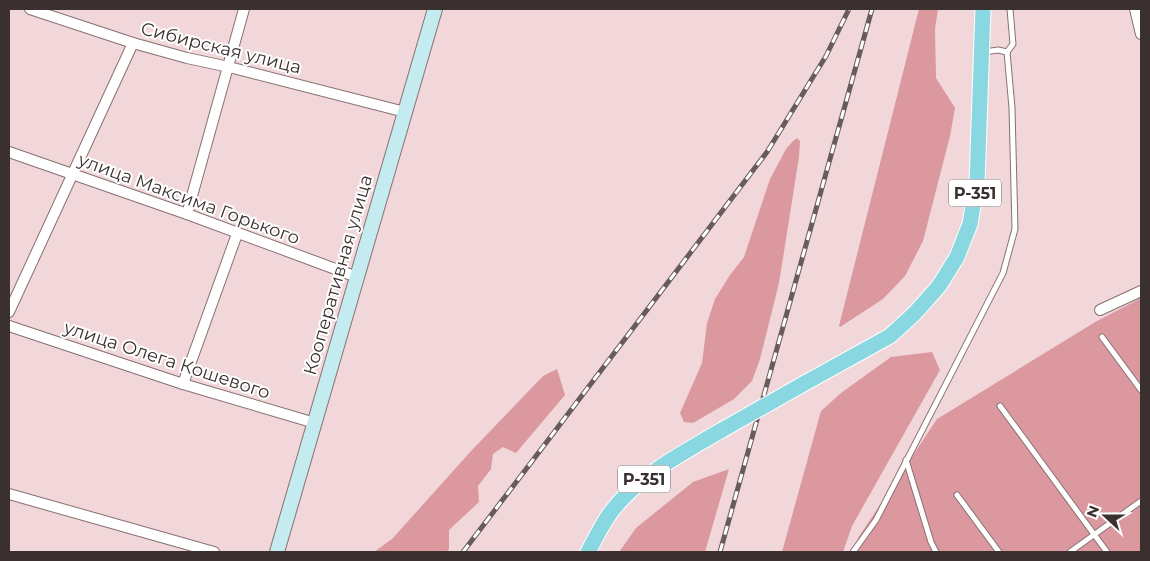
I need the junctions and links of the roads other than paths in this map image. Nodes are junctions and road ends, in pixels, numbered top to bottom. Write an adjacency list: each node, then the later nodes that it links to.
1 (30, 9): 8 (street, Сибирская улица)
2 (244, 9): 11 (street)
3 (435, 9): 12 (main road, Кооперативная улица)
4 (983, 9): 9 (main road)
5 (1010, 9): 10 (lane)
6 (1135, 9): 7 (street)
7 (1141, 34)
8 (133, 43): 11 (street, Сибирская улица); 14 (street)
9 (981, 52): 10 (lane); 34 (main road, Р-351, bridge)
10 (1007, 52): 27 (lane)
11 (229, 67): 12 (street, Сибирская улица); 15 (street)
12 (405, 112): 17 (main road, Кооперативная улица)
13 (9, 152): 14 (street, улица Максима Горького)
14 (72, 175): 15 (street, улица Максима Горького); 20 (street)
15 (187, 214): 16 (street, улица Максима Горького)
16 (237, 234): 17 (street, улица Максима Горького); 23 (street)
17 (357, 277): 26 (main road, Кооперативная улица)
18 (1141, 291): 19 (street)
19 (1100, 310)
20 (9, 312)
21 (9, 326): 23 (street, улица Олега Кошевого)
22 (1102, 337): 24 (lane)
23 (183, 384): 26 (street, улица Олега Кошевого)
24 (1141, 390)
25 (1000, 406): 31 (lane)
26 (315, 423): 33 (main road, Кооперативная улица)
27 (906, 460): 35 (lane); 36 (lane)
28 (9, 494): 32 (street)
29 (957, 495): 37 (lane)
30 (1141, 501): 31 (lane)
31 (1093, 534): 38 (lane); 39 (lane)
32 (214, 552)
33 (278, 552)
34 (588, 552)
35 (853, 552)
36 (936, 552)
37 (999, 552)
38 (1070, 552)
39 (1107, 552)

